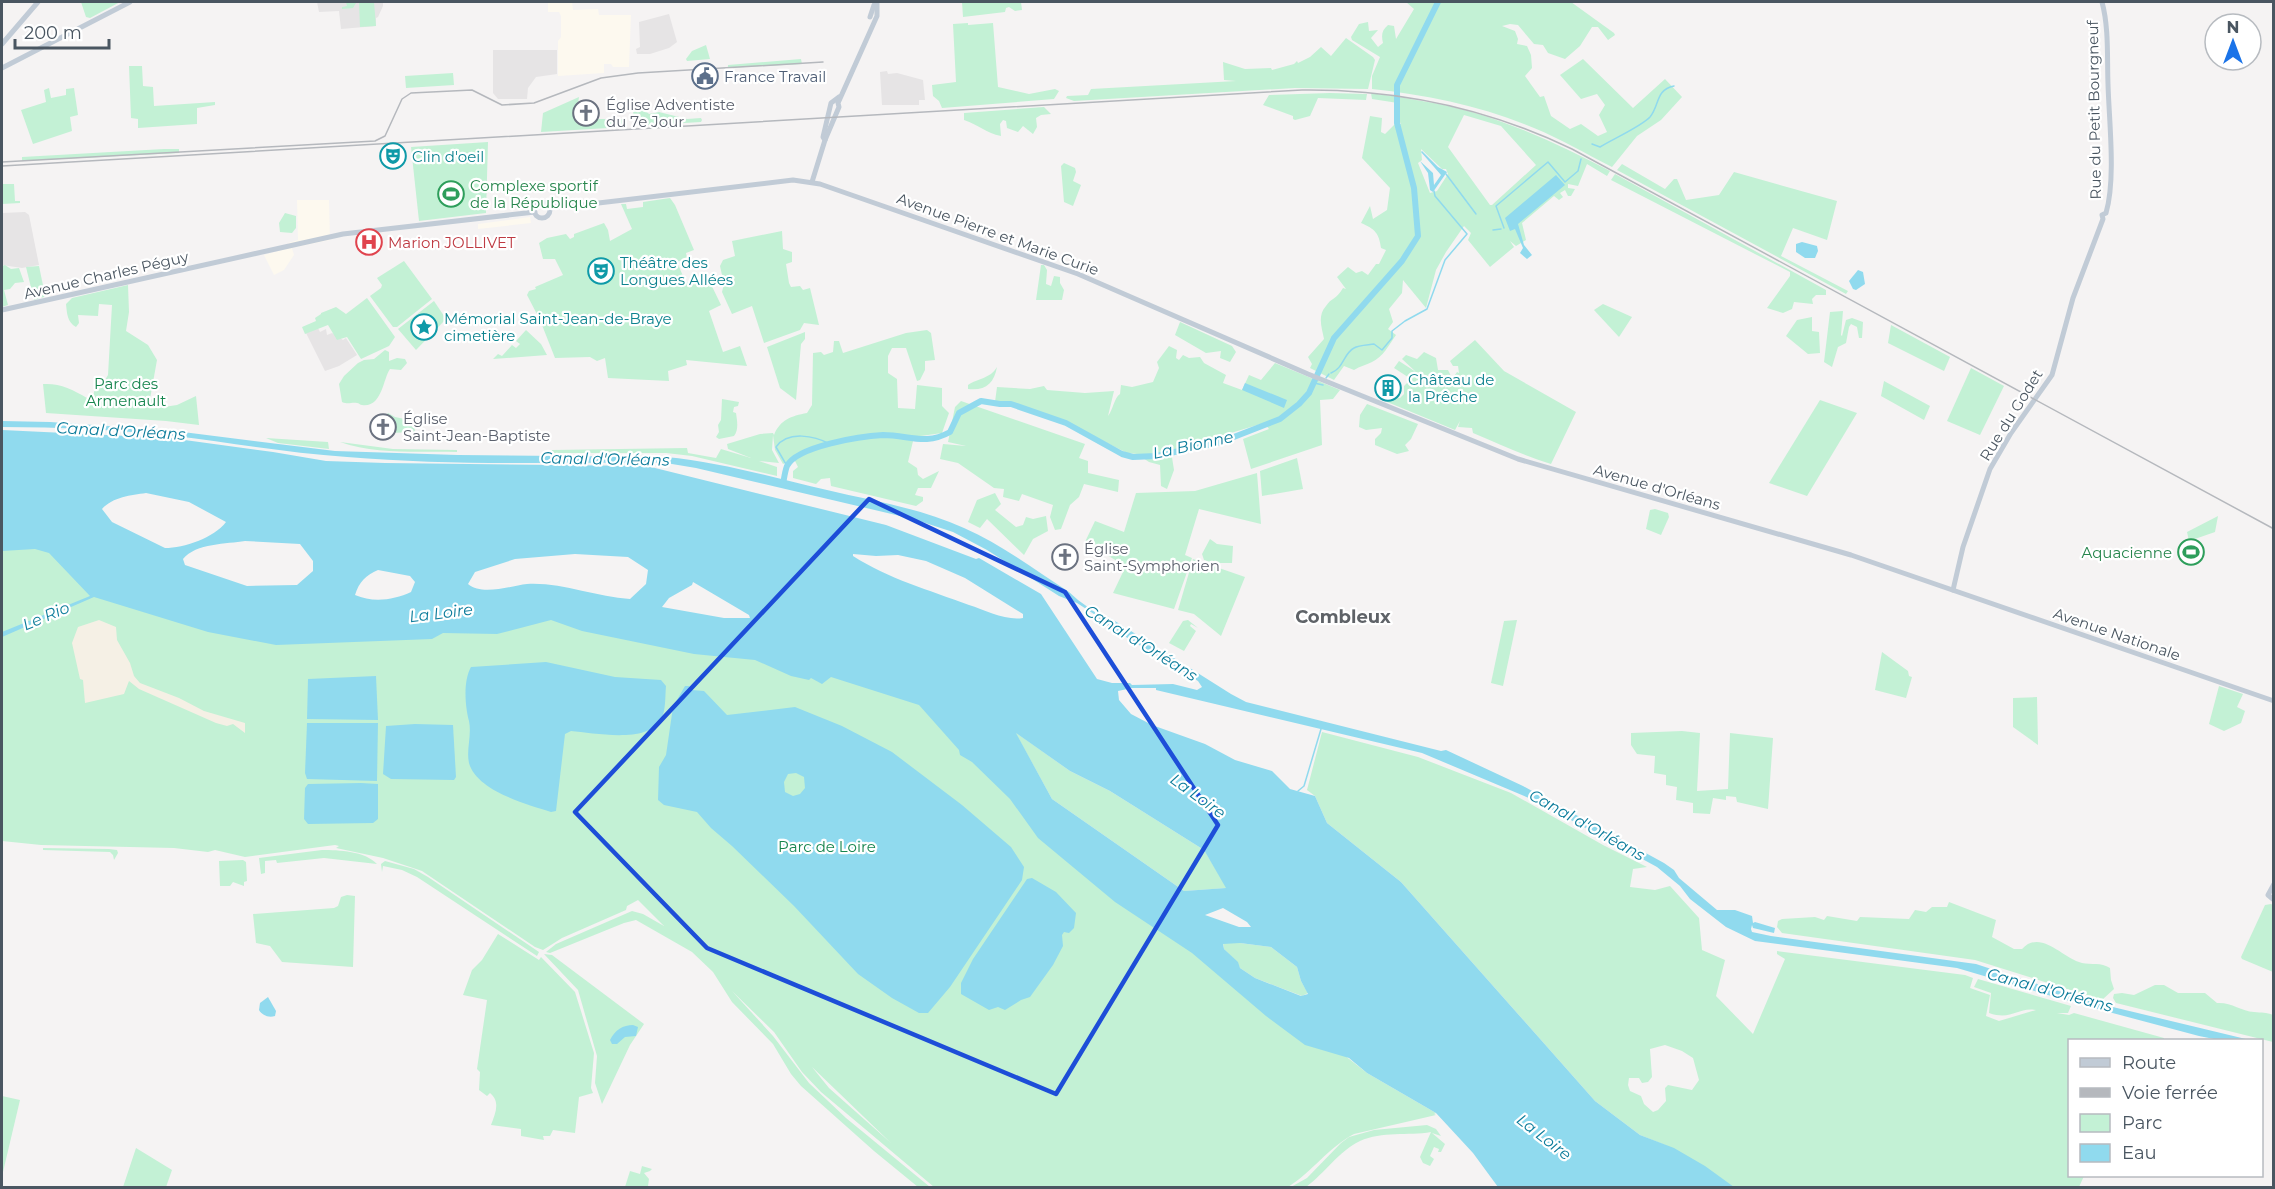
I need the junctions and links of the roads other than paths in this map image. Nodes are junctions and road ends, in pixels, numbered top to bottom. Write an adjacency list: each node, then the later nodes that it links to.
1 (39, 2): 5 (main road)
2 (130, 2): 6 (main road)
3 (876, 2): 7 (main road)
4 (2103, 4): 10 (main road, Rue du Petit Bourgneuf)
5 (2, 44)
6 (4, 66)
7 (812, 182): 8 (main road, Avenue Pierre et Marie Curie); 12 (main road, Avenue Pierre et Marie Curie)
8 (550, 209): 9 (main road); 9 (main road)
9 (535, 210): 11 (main road, Avenue Charles Péguy)
10 (2104, 216): 13 (main road, Rue du Godet)
11 (2, 310)
12 (1359, 395): 13 (main road, Avenue d'Orléans)
13 (1953, 590): 14 (main road, Avenue Nationale)
14 (2274, 701)
15 (2274, 884): 16 (main road)
16 (2274, 900)

